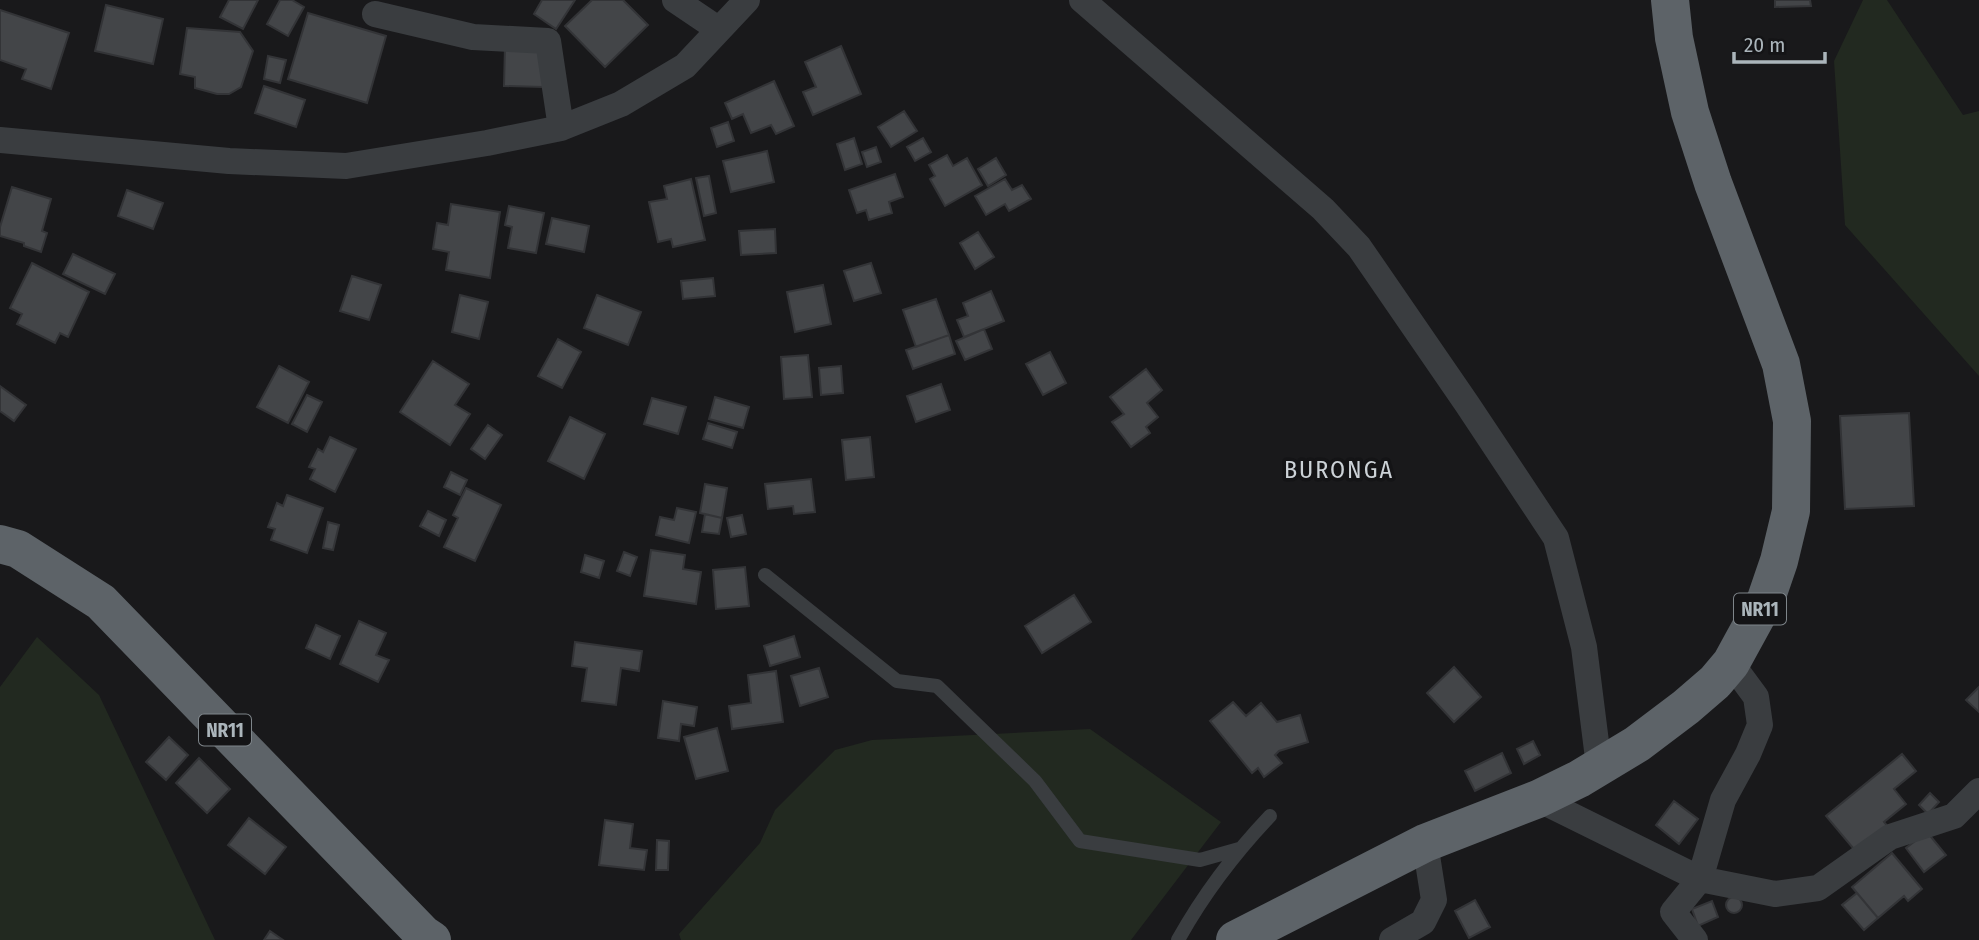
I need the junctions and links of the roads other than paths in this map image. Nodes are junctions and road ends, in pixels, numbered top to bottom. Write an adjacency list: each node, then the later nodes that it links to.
1 (675, 0): 6 (street)
2 (747, 0): 6 (street)
3 (1082, 0): 12 (street)
4 (1670, 0): 11 (highway, NR11)
5 (375, 13): 7 (street)
6 (718, 29): 7 (street)
7 (561, 128): 8 (street)
8 (0, 140)
9 (0, 544): 19 (highway, NR11)
10 (765, 575): 17 (lane)
11 (1731, 663): 12 (highway, NR11); 18 (street)
12 (1599, 766): 14 (highway, NR11)
13 (1979, 791): 18 (street)
14 (1538, 799): 16 (highway, NR11); 18 (street)
15 (1270, 816): 17 (lane)
16 (1426, 843): 21 (highway, NR11); 22 (street)
17 (1239, 849): 20 (lane)
18 (1700, 879): 23 (street)
19 (432, 940)
20 (1178, 940)
21 (1235, 940)
22 (1392, 940)
23 (1695, 940)

